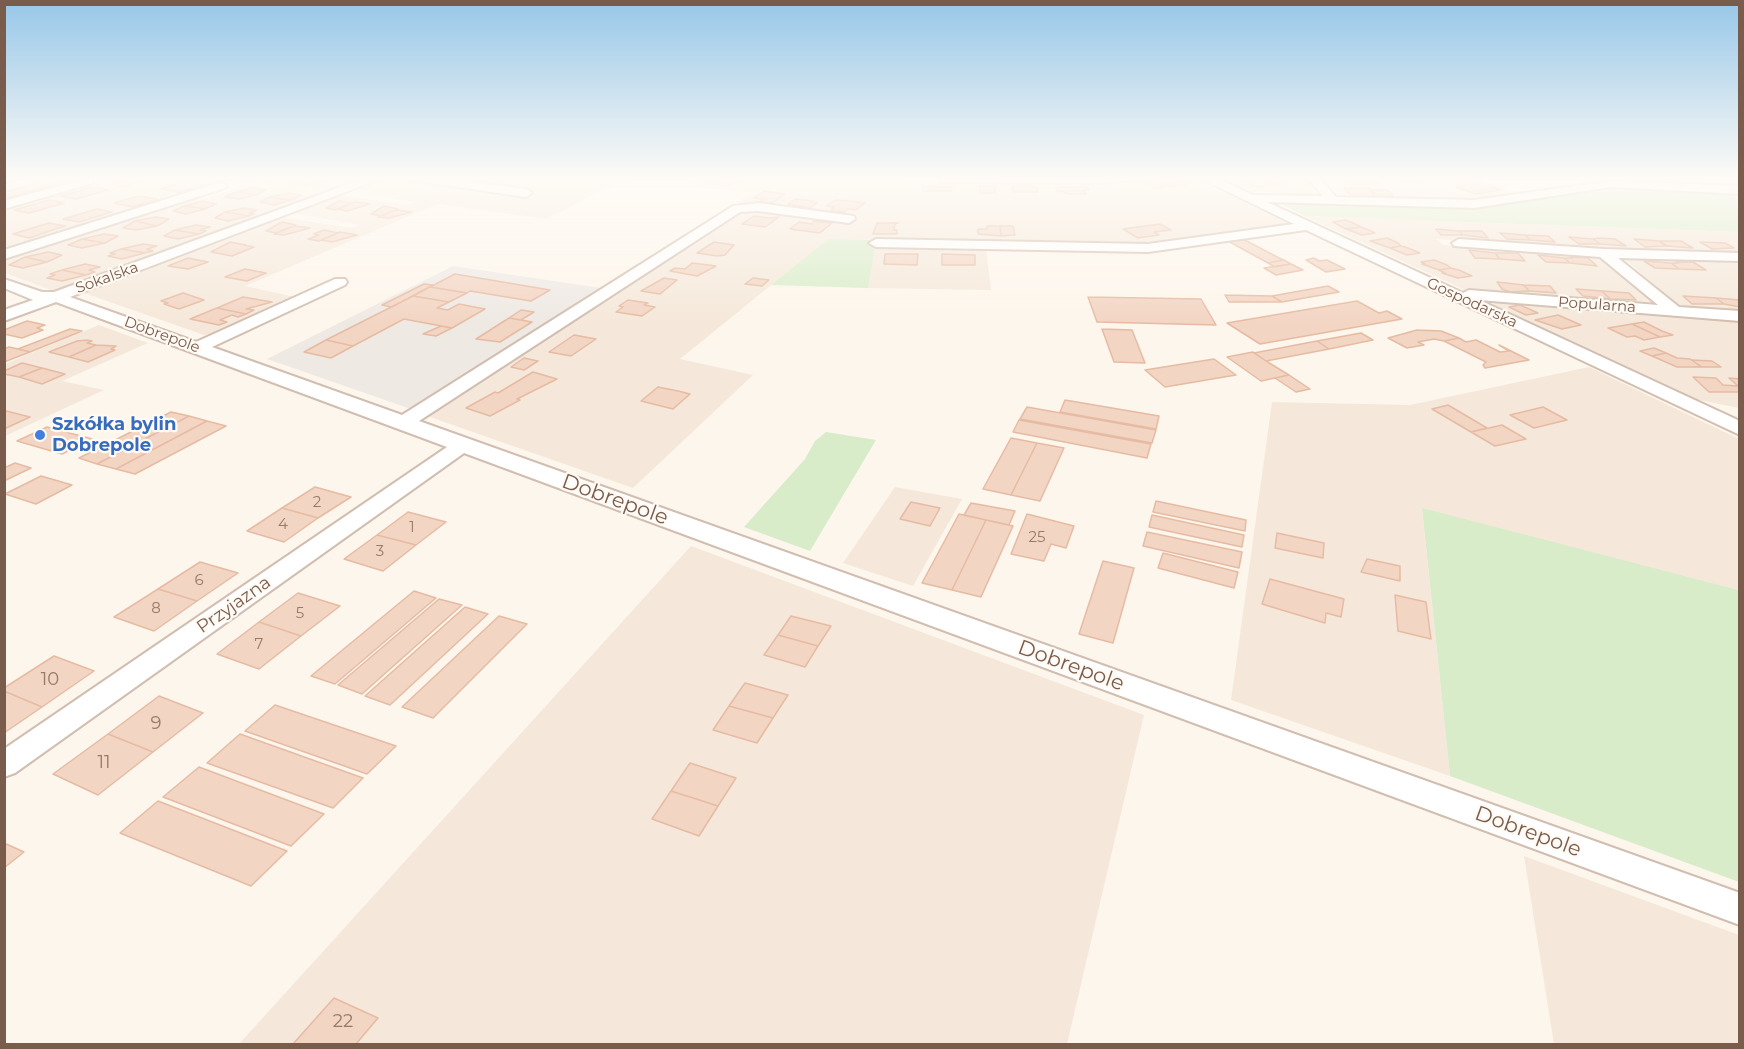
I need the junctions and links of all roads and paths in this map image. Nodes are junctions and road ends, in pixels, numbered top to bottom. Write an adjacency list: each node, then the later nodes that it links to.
1 (95, 226): 8 (street)
2 (247, 226): 13 (street, Sokalska)
3 (712, 226): 18 (street)
4 (1308, 226): 5 (street); 12 (street, Gospodarska)
5 (876, 243)
6 (1459, 243): 7 (street)
7 (1605, 253): 9 (street); 14 (street)
8 (4, 255)
9 (1740, 257)
10 (340, 282): 17 (street)
11 (4, 283): 13 (street, Dobrepole)
12 (1455, 294): 14 (street, Popularna); 19 (street, Gospodarska)
13 (56, 297): 15 (street, Sokalska); 17 (street, Dobrepole)
14 (1675, 311): 16 (street, Popularna)
15 (4, 316)
16 (1740, 316)
17 (196, 348): 18 (street, Dobrepole)
18 (403, 423): 20 (street, Dobrepole)
19 (1740, 429)
20 (463, 445): 21 (street, Przyjazna); 22 (street, Dobrepole)
21 (4, 765)
22 (1740, 909)

